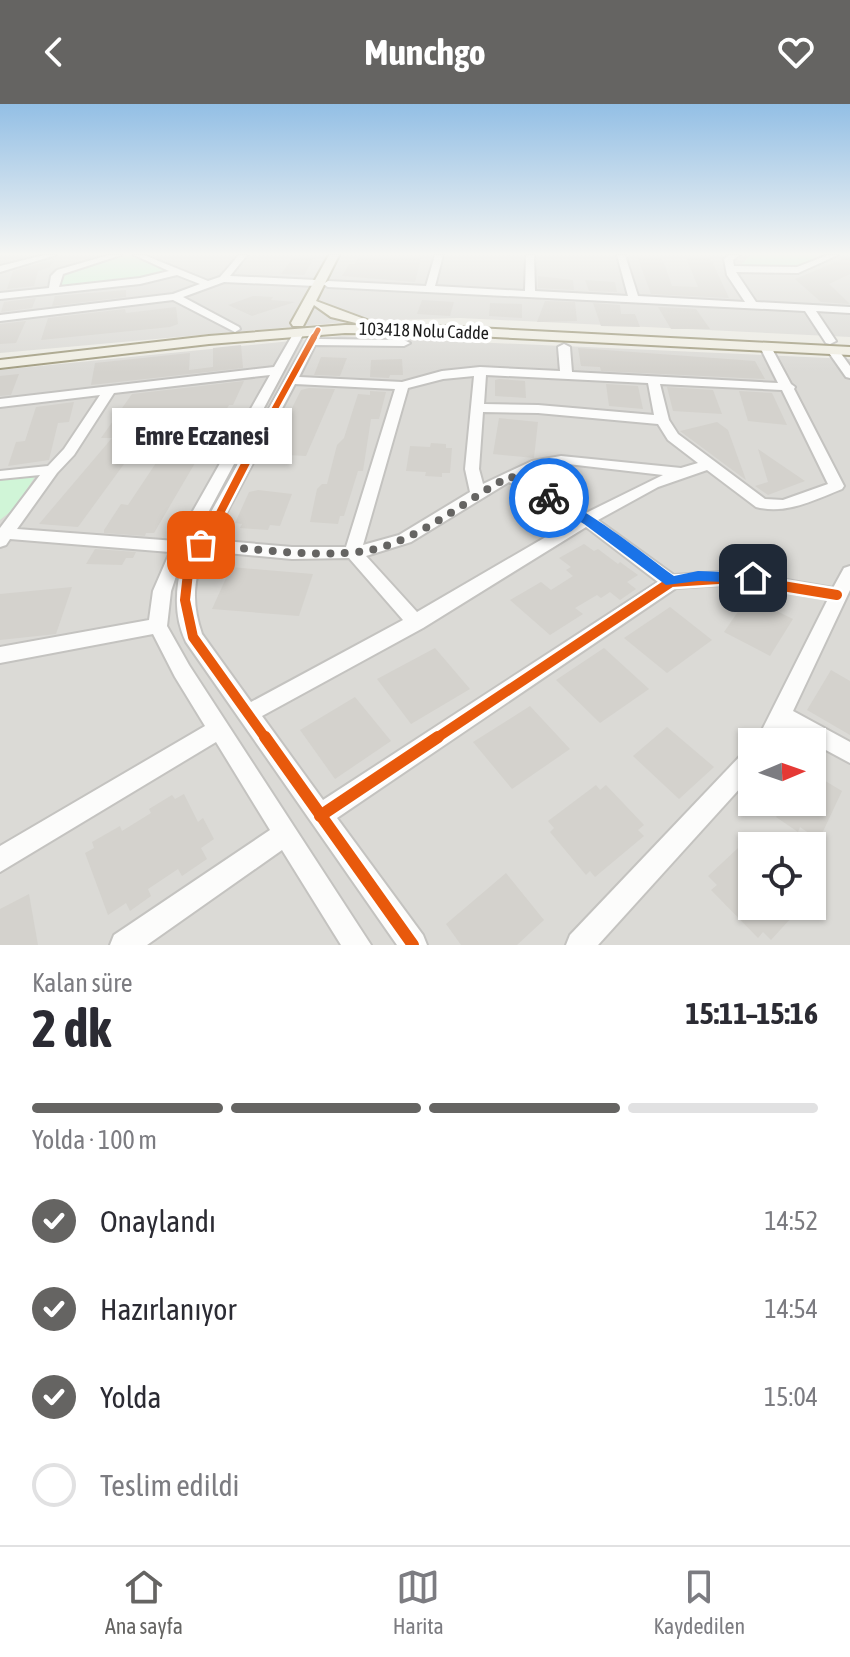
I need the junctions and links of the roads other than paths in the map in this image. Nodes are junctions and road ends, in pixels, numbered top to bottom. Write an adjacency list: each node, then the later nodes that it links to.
1 (183, 294): 7 (street)
2 (317, 294): 9 (main road)
3 (517, 294): 6 (street)
4 (632, 294): 8 (street)
5 (746, 294): 10 (street)
6 (530, 295): 8 (street)
7 (175, 297): 13 (street); 16 (street)
8 (634, 300): 10 (street)
9 (312, 304): 14 (main road); 15 (main road); 17 (main road)
10 (754, 307): 11 (street)
11 (810, 310): 12 (street); 20 (street)
12 (850, 310)
13 (0, 318)
14 (360, 320): 17 (main road); 20 (main road)
15 (267, 326): 16 (main road); 17 (main road)
16 (235, 329): 24 (main road)
17 (307, 330): 19 (street); 22 (main road, 103418 Nolu Cadde); 25 (main road, 103418 Nolu Cadde); 28 (street)
18 (850, 342): 20 (main road)
19 (404, 343)
20 (832, 346): 22 (main road, 103418 Nolu Cadde); 23 (main road, 103418 Nolu Cadde); 27 (street)
21 (564, 347): 29 (street)
22 (766, 347): 32 (street)
23 (850, 351)
24 (0, 354)
25 (0, 364)
26 (480, 371): 29 (street); 31 (street); 35 (street)
27 (850, 374)
28 (284, 375): 31 (street); 33 (street); 48 (street); 49 (street)
29 (566, 375): 30 (street)
30 (653, 380): 32 (street); 36 (street)
31 (402, 386): 50 (street)
32 (789, 387): 43 (street)
33 (109, 391): 34 (street); 39 (street)
34 (0, 403)
35 (478, 408): 36 (street); 44 (street)
36 (662, 420): 37 (street)
37 (707, 465): 40 (street); 43 (street)
38 (617, 467): 40 (street); 42 (street); 45 (street)
39 (52, 470): 41 (street); 47 (street)
40 (679, 472): 45 (street)
41 (0, 475)
42 (510, 476): 44 (street); 46 (street)
43 (843, 488)
44 (478, 494): 50 (street)
45 (624, 497): 46 (street)
46 (589, 521): 52 (street); 54 (street)
47 (1, 536): 49 (street)
48 (201, 545): 50 (street); 57 (street)
49 (179, 547): 55 (street)
50 (353, 552): 54 (street)
51 (850, 572): 53 (street)
52 (671, 582): 53 (street); 63 (street)
53 (837, 595): 58 (street)
54 (416, 623): 57 (street)
55 (158, 626): 56 (street); 60 (street)
56 (0, 655)
57 (249, 713): 63 (street)
58 (780, 715): 59 (street); 61 (street)
59 (774, 728)
60 (219, 729): 64 (street); 65 (street)
61 (850, 753)
62 (738, 774): 69 (street)
63 (320, 816): 68 (street)
64 (286, 833): 66 (street); 67 (street)
65 (0, 860)
66 (124, 945)
67 (357, 945)
68 (413, 945)
69 (580, 945)

